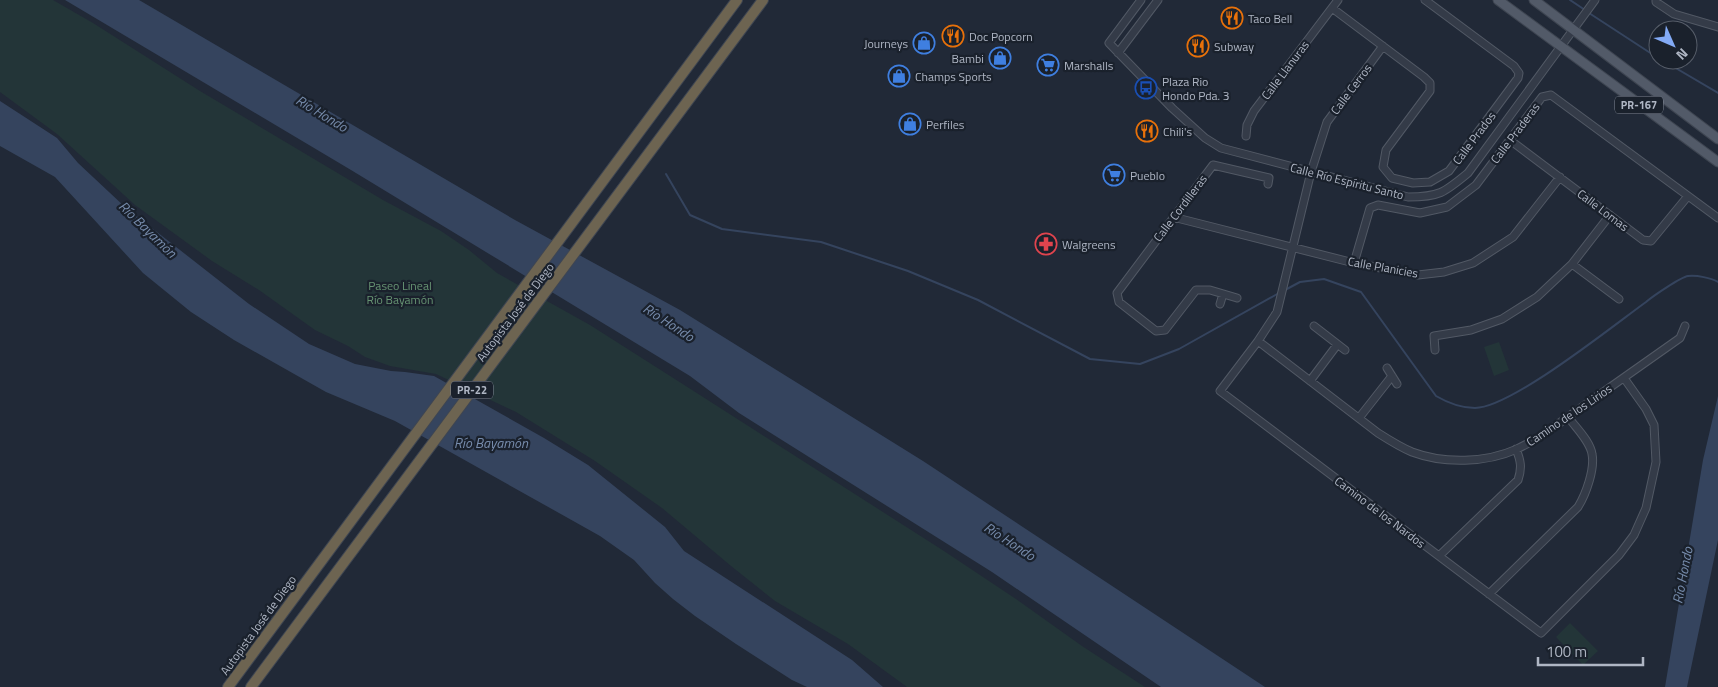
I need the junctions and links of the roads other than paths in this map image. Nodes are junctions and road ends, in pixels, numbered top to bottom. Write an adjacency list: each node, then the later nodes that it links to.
1 (736, 0): 23 (highway, Autopista José de Diego / PR-22)
2 (745, 0): 23 (highway)
3 (763, 0): 57 (highway, Autopista José de Diego / PR-22)
4 (1141, 0): 17 (street, Calle Río Espíritu Santo)
5 (1158, 0): 17 (street)
6 (1338, 0): 12 (street)
7 (1425, 0): 15 (street, Calle Prados)
8 (1498, 0): 16 (main road, PR-167)
9 (1534, 0): 14 (main road, PR-167)
10 (1656, 0): 13 (street)
11 (1595, 1): 14 (street, Calle Río Espíritu Santo)
12 (1332, 8): 15 (street, Calle Prados); 18 (street, Calle Llanuras)
13 (1718, 27)
14 (1574, 29): 16 (street, Calle Río Espíritu Santo); 19 (main road, PR-167)
15 (1383, 46): 22 (street, Calle Cerros)
16 (1561, 47): 21 (main road, PR-167); 22 (street, Calle Río Espíritu Santo)
17 (1118, 53): 22 (street, Calle Río Espíritu Santo)
18 (1246, 136)
19 (1718, 139)
20 (1510, 140): 24 (street, Calle Lomas); 26 (street, Calle Praderas); 31 (street, Calle Praderas)
21 (1718, 162)
22 (1311, 172): 30 (street, Calle Cerros)
23 (608, 175): 56 (highway, Autopista José de Diego / PR-22)
24 (1560, 177): 27 (street, Calle Lomas); 31 (street, Calle Planicies)
25 (1268, 184): 28 (street, Calle Cordilleras)
26 (1688, 196): 27 (street, Calle Lomas); 29 (street, Calle Praderas)
27 (1610, 215): 32 (street)
28 (1173, 217): 30 (street, Calle Planicies); 34 (street, Calle Cordilleras)
29 (1718, 218)
30 (1292, 248): 31 (street, Calle Planicies); 41 (street, Calle Cerros)
31 (1354, 263)
32 (1572, 264): 33 (street); 44 (street)
33 (1611, 293): 36 (street); 37 (street)
34 (1223, 294): 35 (street); 38 (street)
35 (1237, 298)
36 (1619, 299)
37 (1606, 300)
38 (1220, 304)
39 (1314, 326): 42 (street)
40 (1685, 326): 47 (street, Camino de los Lirios)
41 (1258, 341): 48 (street, Camino de los Lirios); 50 (street, Calle Cerros)
42 (1337, 344): 43 (street); 48 (street)
43 (1345, 350)
44 (1435, 350)
45 (1387, 368): 46 (street)
46 (1392, 376): 49 (street); 51 (street)
47 (1624, 378): 52 (street, Camino de los Lirios); 55 (street, Camino de los Nardos)
48 (1310, 381): 51 (street, Camino de los Lirios)
49 (1397, 384)
50 (1220, 391): 54 (street, Camino de los Nardos)
51 (1359, 418): 53 (street, Camino de los Lirios)
52 (1569, 418): 53 (street, Camino de los Lirios); 55 (street)
53 (1516, 450): 54 (street)
54 (1439, 556): 55 (street, Camino de los Nardos)
55 (1489, 594)
56 (228, 687)
57 (251, 687)

